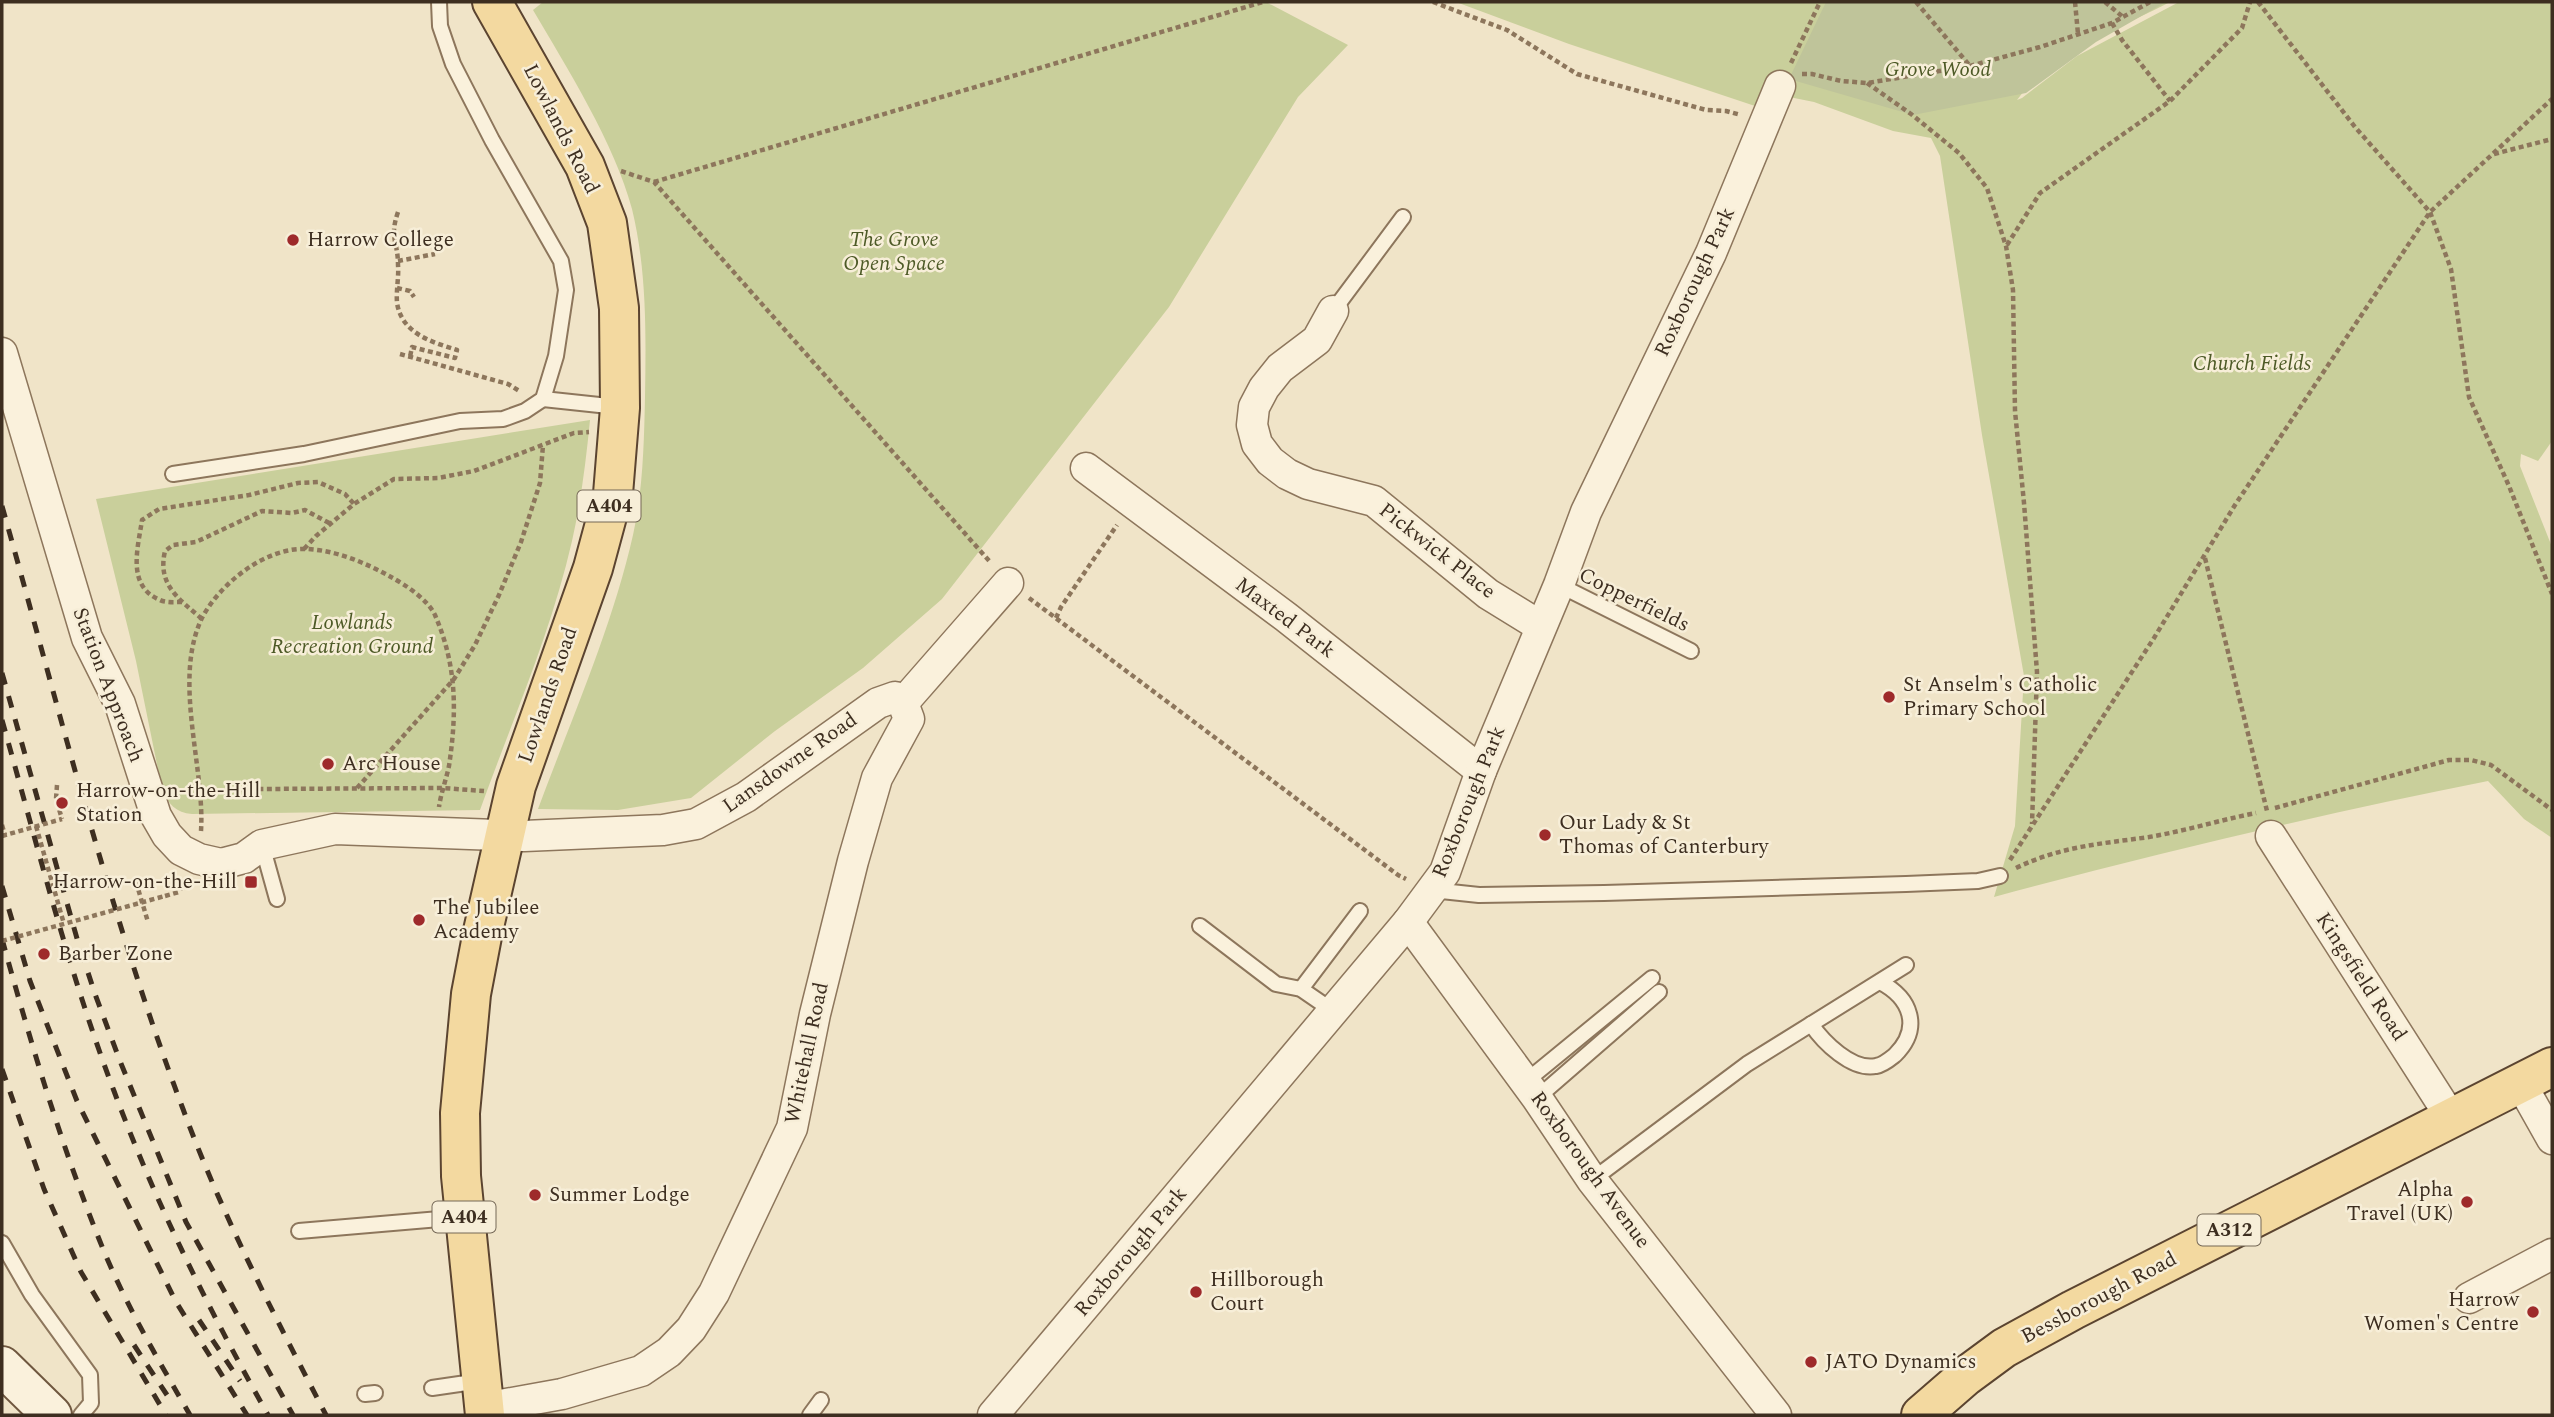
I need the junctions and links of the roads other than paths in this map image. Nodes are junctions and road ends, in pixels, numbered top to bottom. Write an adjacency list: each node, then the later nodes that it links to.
1 (439, 2): 7 (lane)
2 (492, 2): 8 (main road, Lowlands Road / A404)
3 (1780, 86): 12 (street, Roxborough Park)
4 (1403, 217): 5 (lane)
5 (1334, 311): 13 (street, Pickwick Place)
6 (2, 353): 19 (street, Station Approach)
7 (538, 402): 8 (lane); 10 (lane)
8 (619, 419): 18 (main road, Lowlands Road / A404)
9 (1086, 468): 16 (street, Maxted Park)
10 (173, 474)
11 (1008, 583): 15 (street)
12 (1559, 585): 13 (street, Roxborough Park); 14 (lane, Copperfields)
13 (1540, 626): 16 (street, Roxborough Park)
14 (1691, 651)
15 (903, 703): 18 (street, Lansdowne Road); 46 (street, Whitehall Road)
16 (1482, 771): 21 (street, Roxborough Park)
17 (2269, 823): 35 (street, Kingsfield Road)
18 (506, 835): 19 (street); 38 (main road, Lowlands Road / A404)
19 (262, 845): 22 (lane)
20 (2000, 876): 21 (lane)
21 (1432, 890): 24 (street, Roxborough Park)
22 (277, 899)
23 (1360, 911): 29 (lane)
24 (1408, 922): 31 (street, Roxborough Park); 34 (street, Roxborough Avenue)
25 (1200, 926): 29 (lane)
26 (1906, 965): 28 (lane)
27 (1652, 978): 34 (lane)
28 (1880, 982): 32 (lane); 32 (lane)
29 (1301, 989): 31 (lane)
30 (1659, 992): 34 (lane)
31 (1333, 1011): 50 (street, Roxborough Park)
32 (1811, 1024): 37 (lane)
33 (2536, 1075): 35 (main road, Bessborough Road / A312); 36 (street)
34 (1531, 1090): 37 (street, Roxborough Avenue)
35 (2452, 1119): 52 (main road, Bessborough Road / A312)
36 (2552, 1139)
37 (1592, 1180): 51 (street, Roxborough Avenue)
38 (464, 1217): 39 (lane); 46 (main road, Lowlands Road / A404)
39 (299, 1231)
40 (2, 1242): 48 (lane)
41 (2552, 1254): 42 (street)
42 (2469, 1298)
43 (2, 1366): 47 (main road)
44 (432, 1388): 46 (lane)
45 (821, 1400): 49 (lane)
46 (484, 1401)
47 (37, 1411)
48 (81, 1415)
49 (810, 1415)
50 (993, 1415)
51 (1776, 1415)
52 (1921, 1415)

